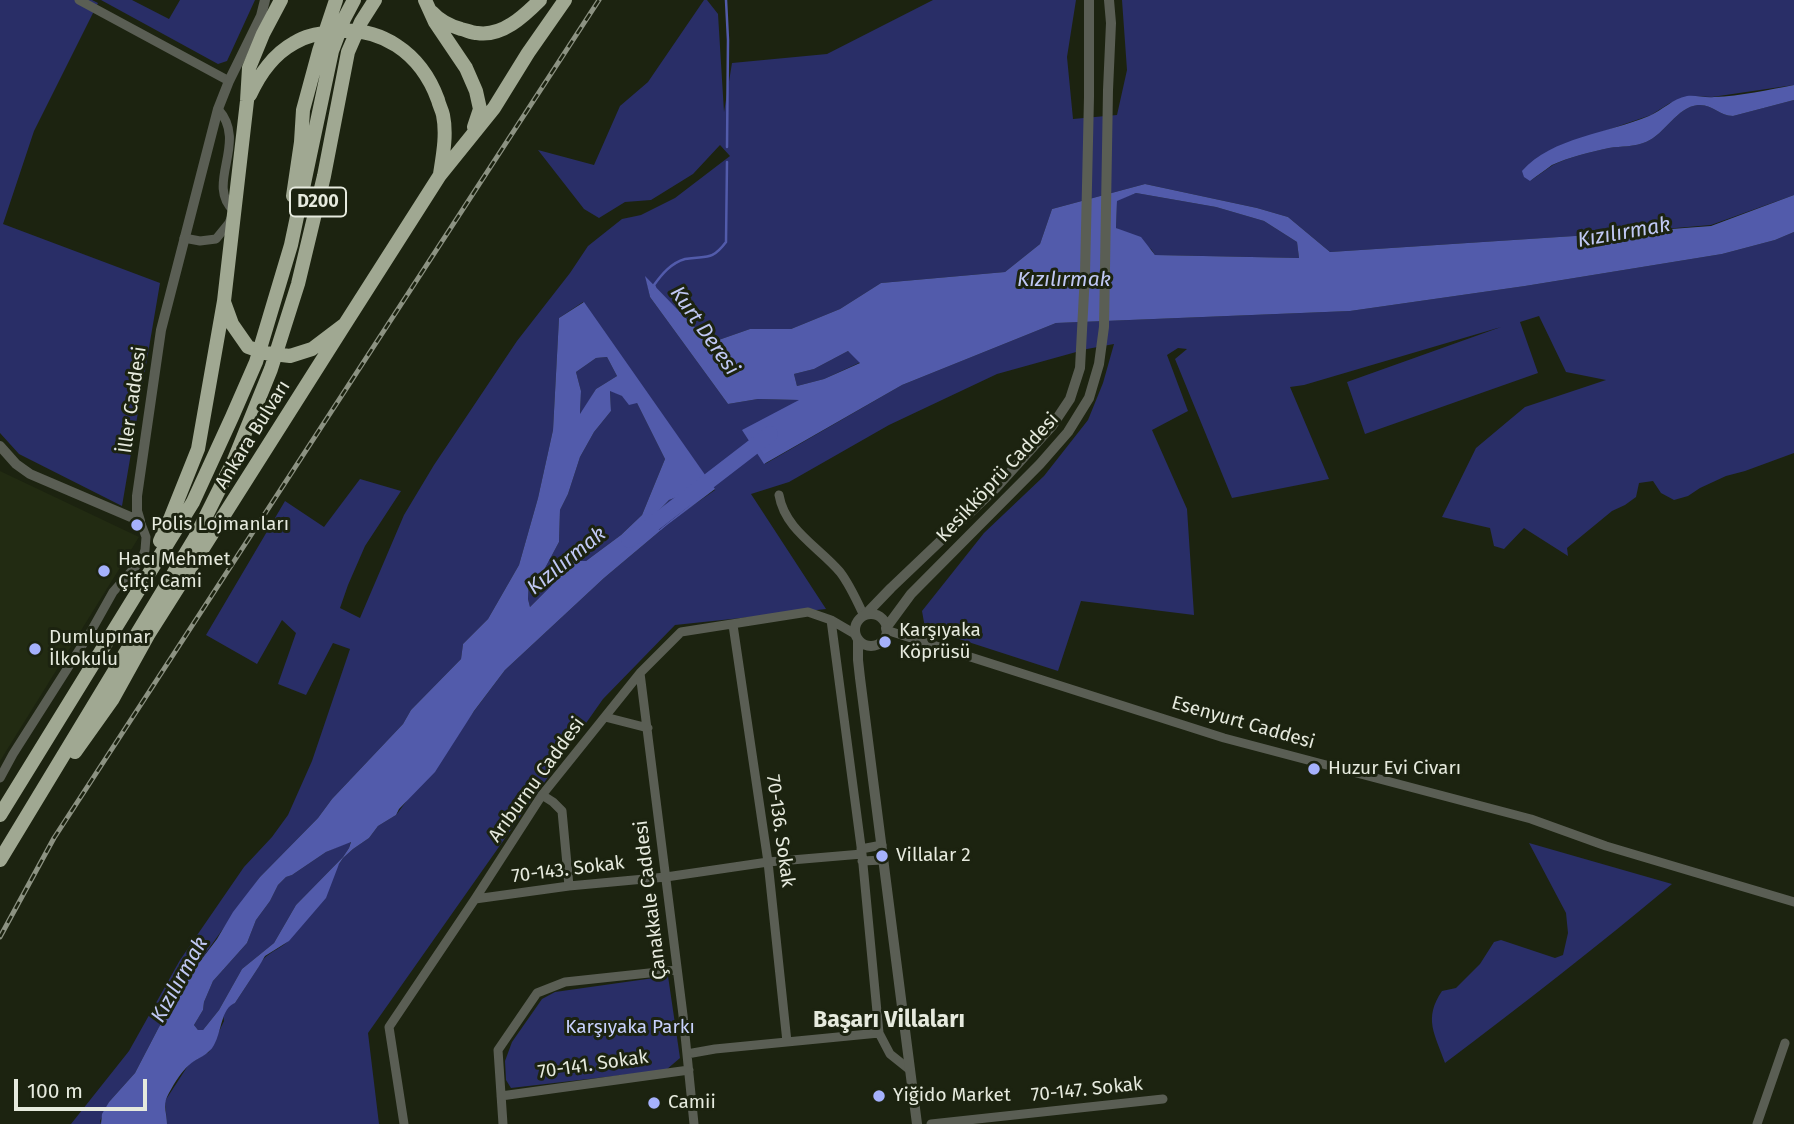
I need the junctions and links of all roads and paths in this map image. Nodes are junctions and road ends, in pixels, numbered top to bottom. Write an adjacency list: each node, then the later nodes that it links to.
1 (79, 0): 15 (street)
2 (265, 0): 13 (street, İller Caddesi)
3 (273, 0): 13 (street)
4 (281, 0): 16 (highway)
5 (337, 0): 14 (highway)
6 (354, 0): 14 (highway)
7 (375, 0): 38 (highway, Ankara Bulvarı / D200)
8 (425, 0): 9 (highway); 18 (highway)
9 (540, 0)
10 (565, 0): 18 (highway, Ankara Bulvarı)
11 (1089, 0): 27 (street, Kesikköprü Caddesi)
12 (1109, 0): 31 (street, Kesikköprü Caddesi)
13 (261, 16): 15 (street, İller Caddesi)
14 (336, 20): 28 (highway, Ankara Bulvarı)
15 (229, 81): 17 (street, İller Caddesi)
16 (247, 101): 19 (highway); 20 (highway)
17 (218, 109): 20 (street); 21 (street, İller Caddesi)
18 (471, 136): 19 (highway, Ankara Bulvarı)
19 (440, 175): 23 (highway, Ankara Bulvarı)
20 (234, 211): 21 (street); 22 (highway)
21 (184, 238): 26 (street, İller Caddesi)
22 (224, 301): 23 (highway); 28 (highway)
23 (345, 324): 38 (highway, Ankara Bulvarı)
24 (0, 446): 26 (street)
25 (779, 495): 27 (street)
26 (140, 521): 36 (street, İller Caddesi)
27 (865, 615): 31 (street); 32 (street)
28 (120, 620): 39 (highway, Ankara Bulvarı)
29 (831, 620): 30 (street, Arıburnu Caddesi); 32 (street, Arıburnu Caddesi); 41 (street)
30 (733, 625): 33 (street, Arıburnu Caddesi); 44 (street, 70-136. Sokak)
31 (886, 629): 32 (street); 48 (street, Esenyurt Caddesi)
32 (857, 637): 40 (street)
33 (640, 673): 34 (street, Arıburnu Caddesi); 35 (street, Çanakkale Caddesi)
34 (605, 717): 35 (street); 37 (street, Arıburnu Caddesi)
35 (648, 728): 45 (street, Çanakkale Caddesi)
36 (0, 778)
37 (542, 796): 46 (street); 47 (street, Arıburnu Caddesi)
38 (30, 812): 42 (highway, Ankara Bulvarı / D200)
39 (0, 815)
40 (882, 845): 41 (street); 43 (street)
41 (862, 855): 43 (street); 44 (street, 70-143. Sokak); 50 (street)
42 (0, 860)
43 (883, 860): 55 (street)
44 (768, 862): 45 (street, 70-143. Sokak); 51 (street, 70-136. Sokak)
45 (666, 877): 46 (street, 70-143. Sokak); 49 (street, Çanakkale Caddesi)
46 (569, 886): 47 (street, 70-143. Sokak)
47 (475, 899): 59 (street, Arıburnu Caddesi)
48 (1794, 902)
49 (677, 970): 53 (street, Çanakkale Caddesi); 56 (street)
50 (879, 1033): 51 (street); 55 (street)
51 (787, 1042): 53 (street)
52 (1785, 1043): 58 (street)
53 (688, 1054): 54 (street, Çanakkale Caddesi)
54 (689, 1070): 56 (street, 70-141. Sokak); 61 (street, Çanakkale Caddesi)
55 (910, 1070): 62 (street)
56 (501, 1096): 60 (street)
57 (1163, 1099): 63 (street, 70-147. Sokak)
58 (1760, 1123)
59 (404, 1124)
60 (503, 1124)
61 (694, 1124)
62 (917, 1124)
63 (931, 1124)

